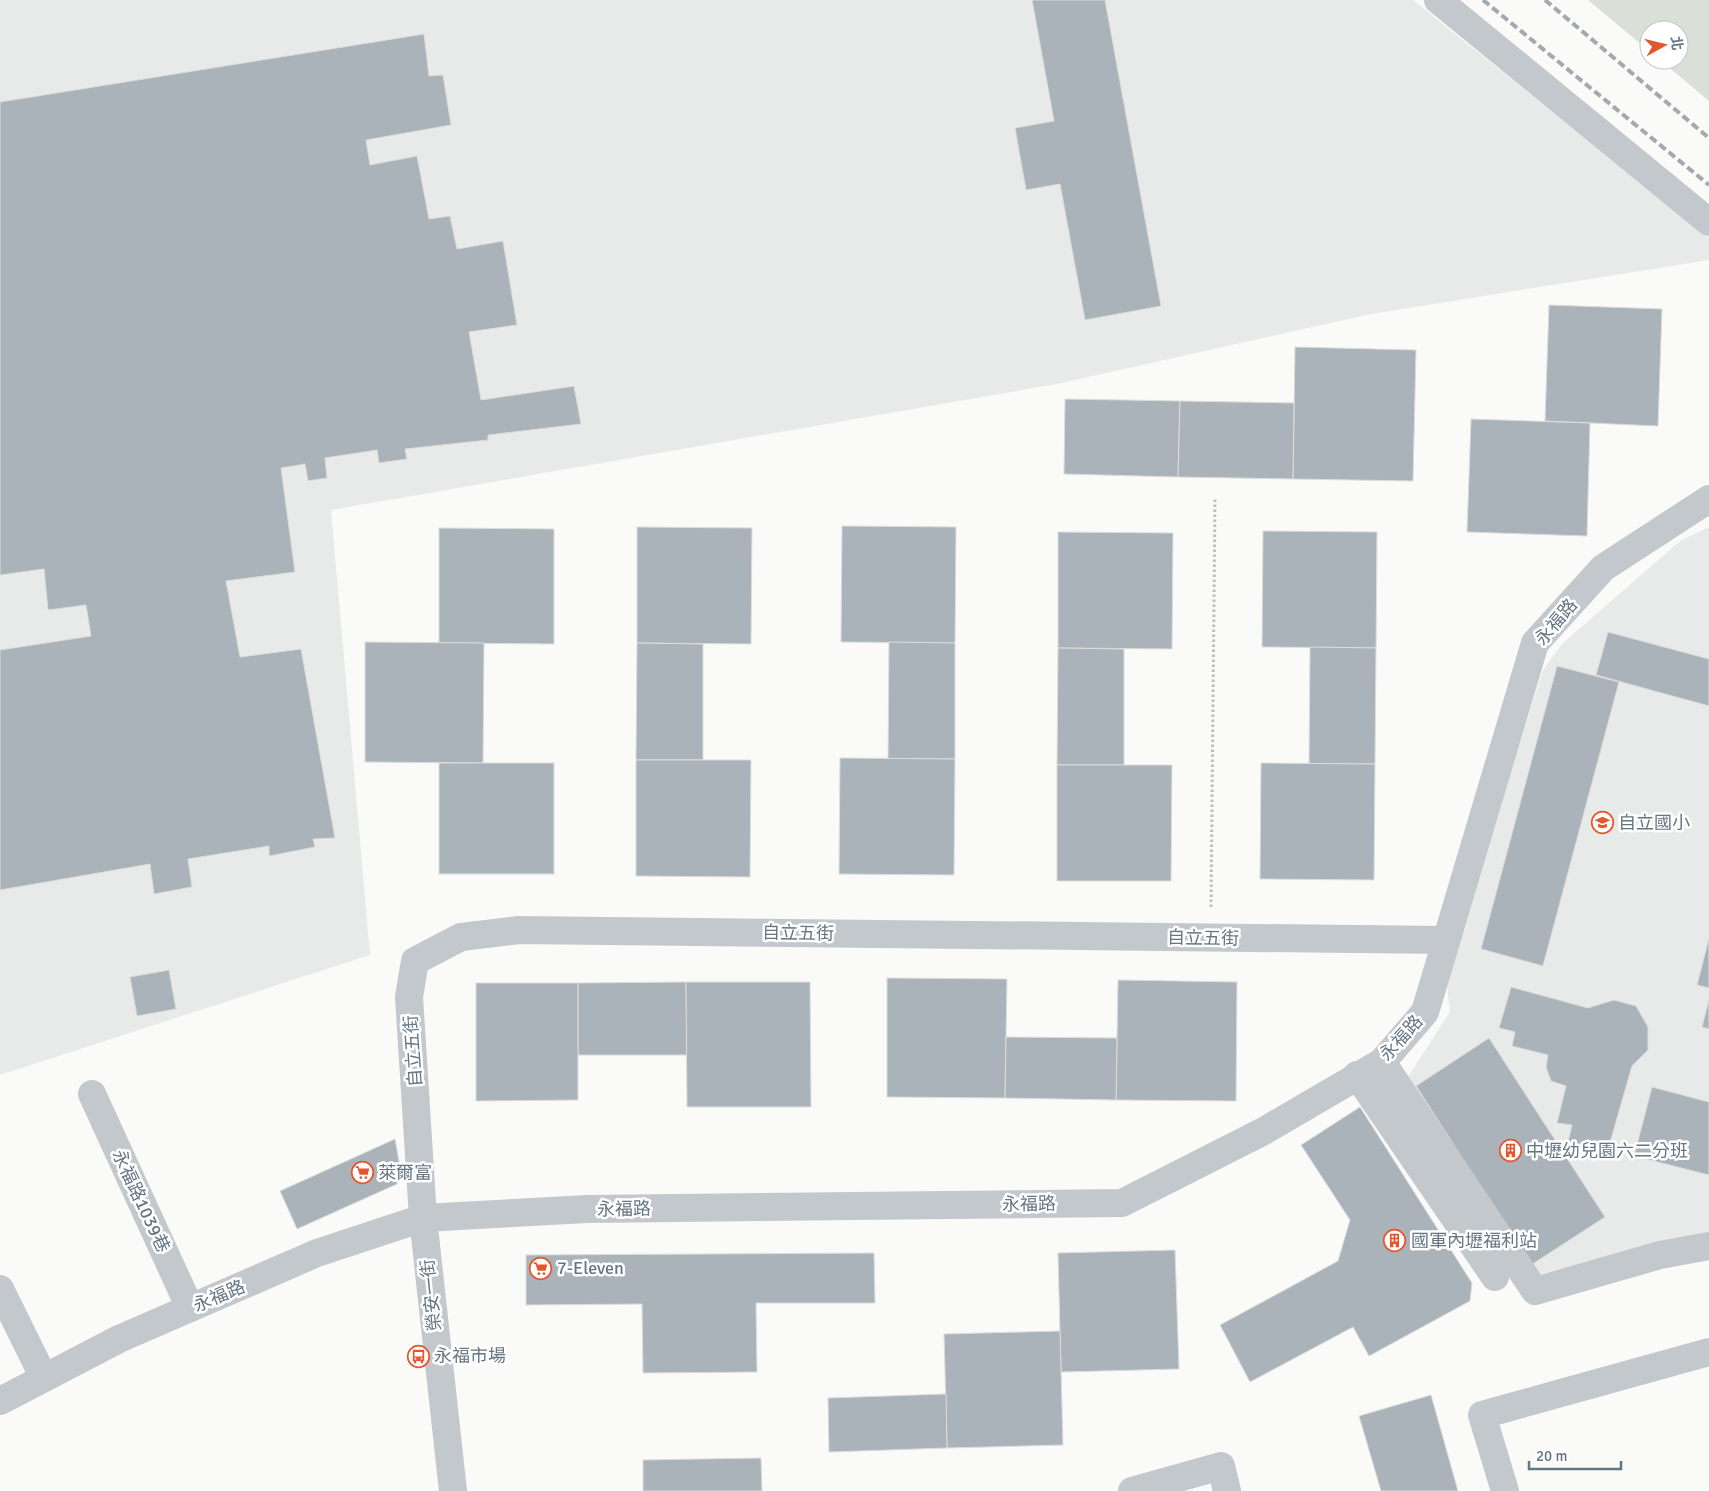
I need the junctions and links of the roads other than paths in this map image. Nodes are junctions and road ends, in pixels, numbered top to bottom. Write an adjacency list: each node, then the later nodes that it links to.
1 (1438, 0): 2 (street)
2 (1709, 222)
3 (1709, 499): 4 (street, 永福路)
4 (1444, 940): 5 (street, 永福路); 8 (street, 自立五街)
5 (1382, 1062): 6 (street, 永福路); 9 (street)
6 (1357, 1076): 8 (street, 永福路); 10 (street)
7 (92, 1094): 12 (street, 永福路1039巷)
8 (423, 1218): 12 (street, 永福路); 16 (street, 榮安一街)
9 (1709, 1246)
10 (1495, 1277)
11 (0, 1289): 14 (street)
12 (190, 1308): 14 (street, 永福路)
13 (1709, 1352): 19 (street)
14 (44, 1378): 15 (street, 永福路)
15 (0, 1401)
16 (453, 1491)
17 (1132, 1491): 18 (street)
18 (1227, 1491)
19 (1505, 1491)

